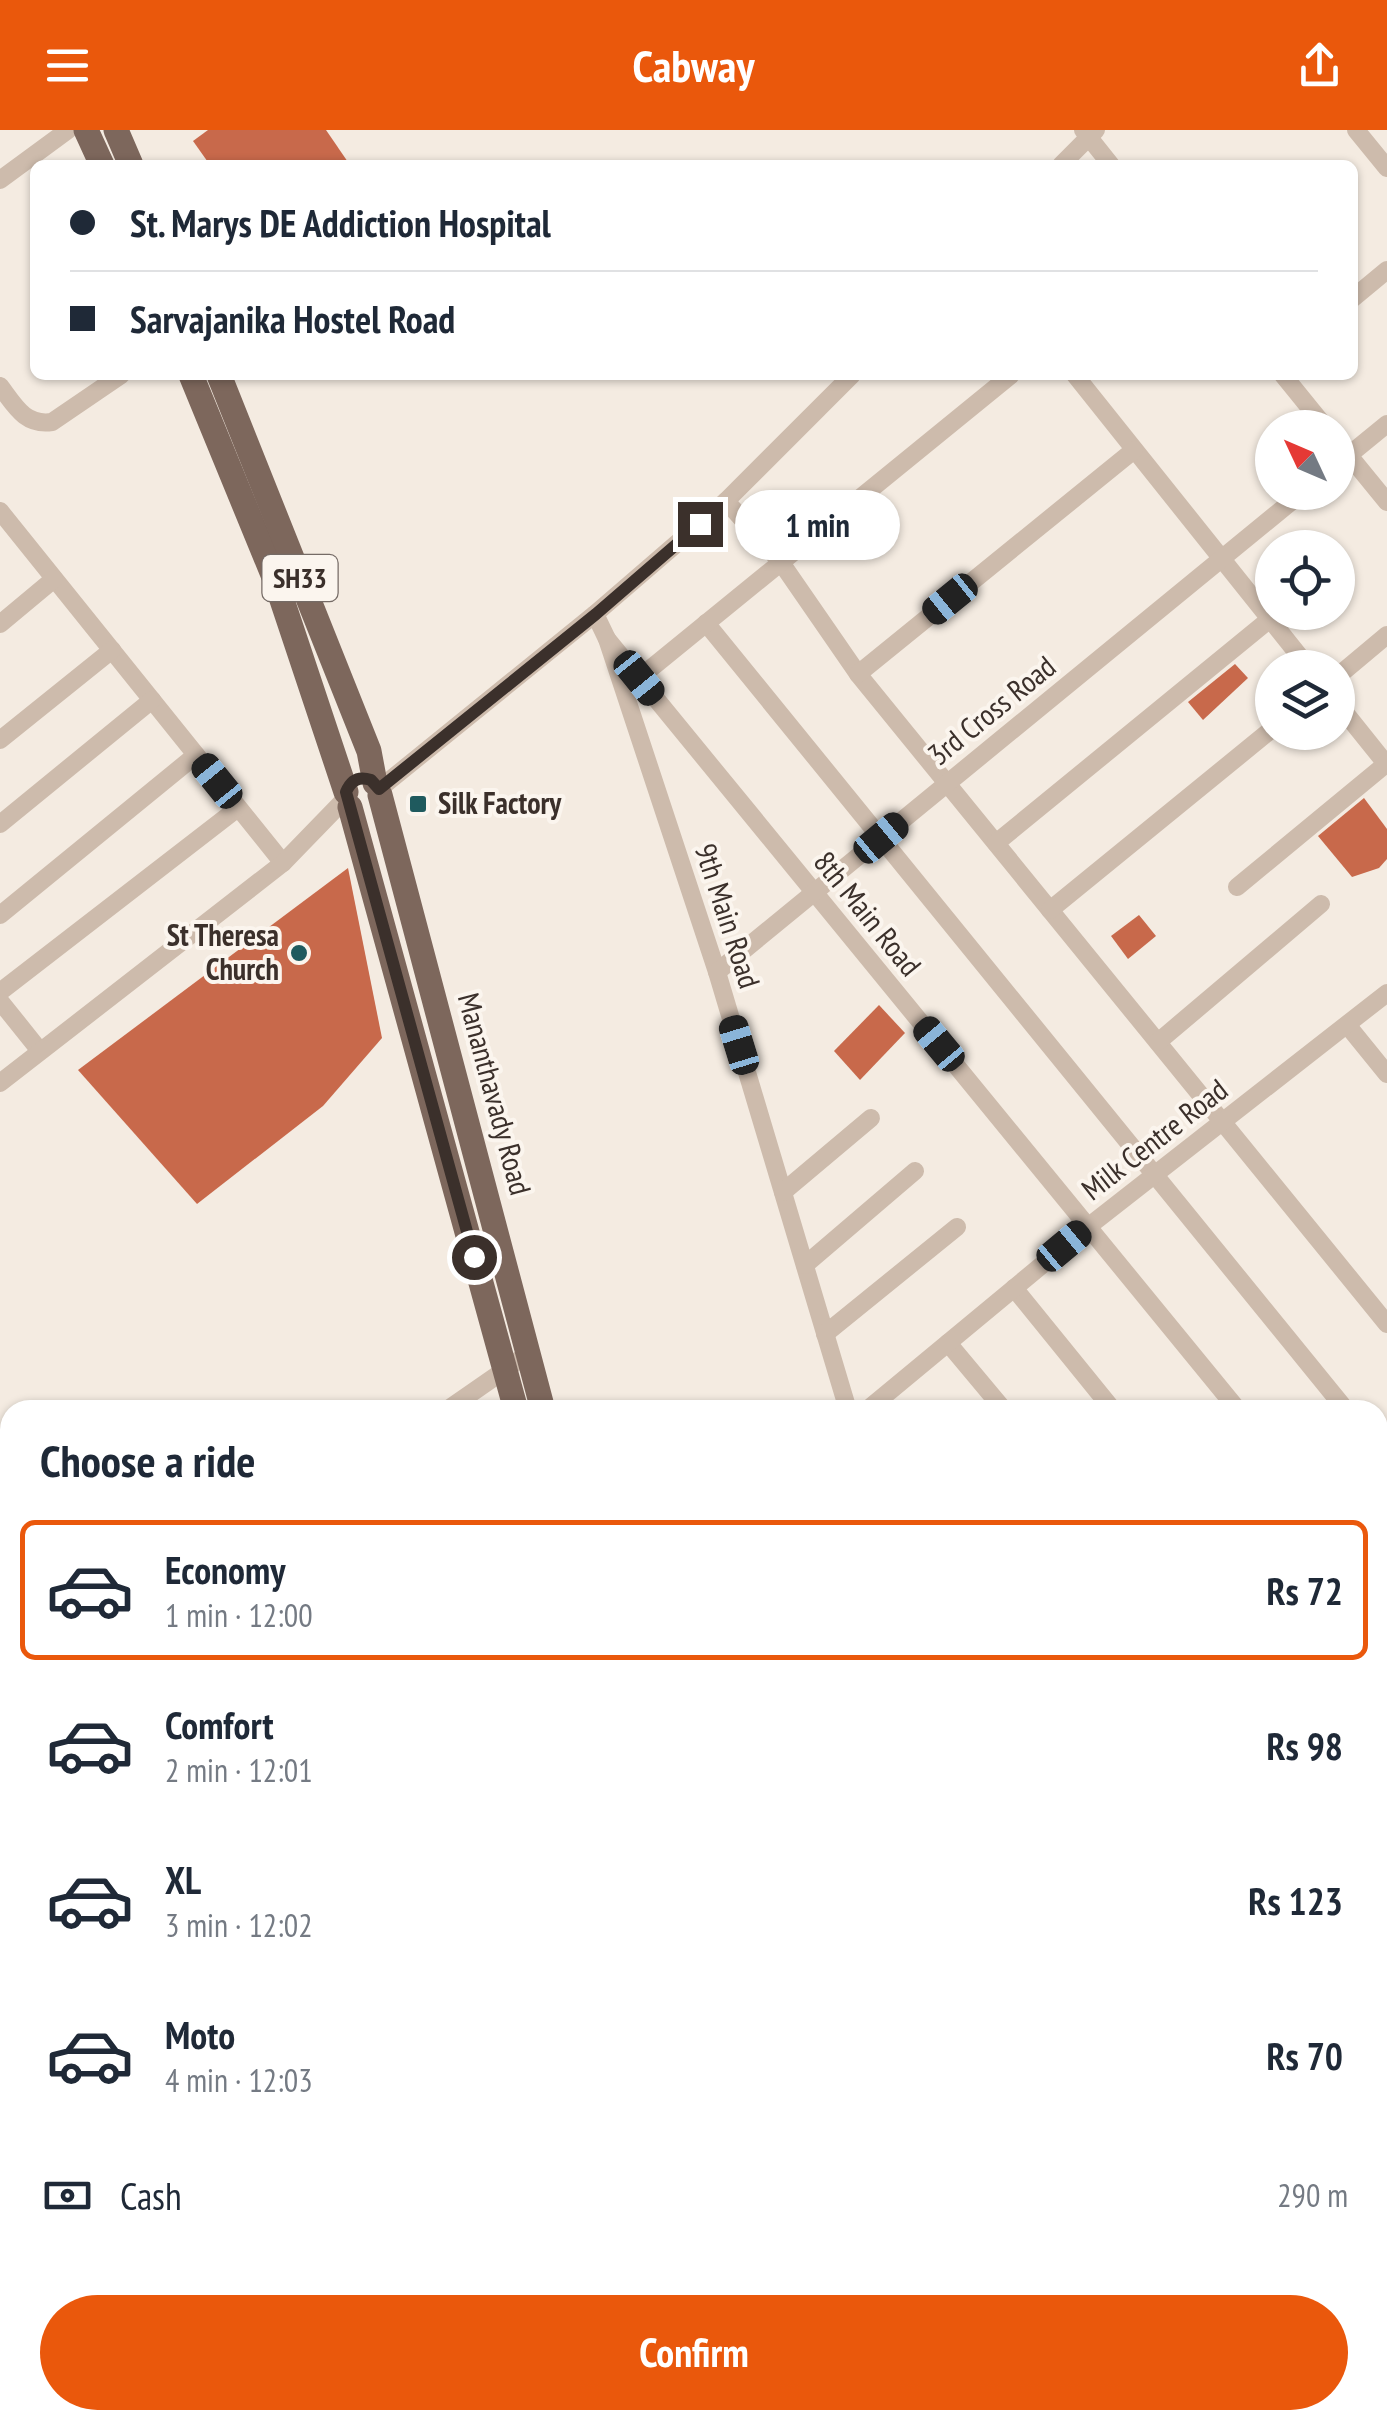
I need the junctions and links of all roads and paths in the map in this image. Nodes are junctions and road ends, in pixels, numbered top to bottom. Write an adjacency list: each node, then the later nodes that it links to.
1 (68, 130): 11 (street)
2 (86, 130): 6 (main road)
3 (116, 130): 7 (main road)
4 (1356, 130): 10 (street)
5 (1089, 132): 8 (street); 9 (street)
6 (100, 160)
7 (129, 160)
8 (1066, 160)
9 (1109, 160)
10 (1387, 168)
11 (0, 180)
12 (1387, 270): 13 (street)
13 (1358, 294)
14 (114, 380): 21 (street)
15 (193, 380): 57 (main road)
16 (221, 380): 56 (main road, Mananthavady Road / SH33)
17 (847, 380): 27 (street)
18 (1005, 380): 34 (street)
19 (1079, 380): 25 (street)
20 (1287, 380): 22 (street)
21 (0, 386)
22 (1311, 410)
23 (1387, 424): 24 (street)
24 (1355, 445)
25 (1134, 450): 33 (street); 47 (street)
26 (1355, 469): 28 (street)
27 (726, 501): 34 (street); 37 (street)
28 (1387, 502)
29 (0, 510): 31 (street)
30 (1281, 510): 33 (street, 3rd Cross Road)
31 (15, 530): 32 (street); 35 (street)
32 (0, 542)
33 (1222, 559): 36 (street); 55 (street, 3rd Cross Road)
34 (780, 560): 38 (street); 47 (street)
35 (54, 579): 39 (street); 44 (street)
36 (1255, 600)
37 (596, 614): 43 (street, 9th Main Road); 56 (street)
38 (706, 623): 48 (street); 60 (street)
39 (0, 624)
40 (1257, 630): 61 (street)
41 (1279, 630): 45 (street)
42 (1387, 635): 46 (street)
43 (607, 639): 48 (street, 8th Main Road); 68 (street, 9th Main Road)
44 (112, 650): 49 (street); 51 (street)
45 (1294, 650)
46 (1355, 662)
47 (858, 674): 55 (street)
48 (639, 678): 64 (street, 8th Main Road)
49 (152, 700): 53 (street); 59 (street)
50 (1355, 726): 54 (street)
51 (0, 740)
52 (1255, 743): 66 (street)
53 (196, 755): 58 (street); 67 (street)
54 (1386, 765): 63 (street)
55 (947, 783): 60 (street, 3rd Cross Road); 61 (street)
56 (378, 789): 57 (main road); 89 (main road, Mananthavady Road / SH33)
57 (347, 799): 62 (street); 90 (main road)
58 (238, 808): 62 (street); 69 (street)
59 (0, 824)
60 (881, 838): 64 (street, 3rd Cross Road); 80 (street)
61 (996, 844): 66 (street)
62 (283, 863): 74 (street)
63 (1237, 887)
64 (814, 893): 68 (street, 3rd Cross Road); 82 (street, 8th Main Road)
65 (1321, 904): 73 (street)
66 (1050, 910): 73 (street)
67 (0, 915)
68 (718, 972): 81 (street, 9th Main Road)
69 (0, 992)
70 (1387, 992): 72 (street, Milk Centre Road)
71 (0, 1001): 74 (street)
72 (1348, 1026): 75 (street); 78 (street, Milk Centre Road)
73 (1158, 1042): 78 (street)
74 (40, 1052): 76 (street)
75 (1387, 1074)
76 (0, 1083)
77 (871, 1118): 81 (street)
78 (1223, 1122): 80 (street, Milk Centre Road); 86 (street)
79 (915, 1171): 84 (street)
80 (1156, 1174): 82 (street, Milk Centre Road); 99 (street)
81 (783, 1192): 84 (street, 9th Main Road)
82 (1089, 1226): 85 (street, Milk Centre Road); 98 (street, 8th Main Road)
83 (958, 1227): 87 (street)
84 (805, 1264): 87 (street, 9th Main Road)
85 (1014, 1288): 88 (street, Milk Centre Road); 97 (street)
86 (1386, 1322)
87 (825, 1334): 94 (street, 9th Main Road)
88 (948, 1343): 95 (street, Milk Centre Road); 96 (street)
89 (529, 1352): 90 (street); 93 (main road, Mananthavady Road / SH33)
90 (504, 1370): 91 (street); 92 (main road)
91 (461, 1400)
92 (513, 1400)
93 (541, 1400)
94 (845, 1400)
95 (882, 1400)
96 (996, 1400)
97 (1105, 1400)
98 (1230, 1400)
99 (1338, 1400)

